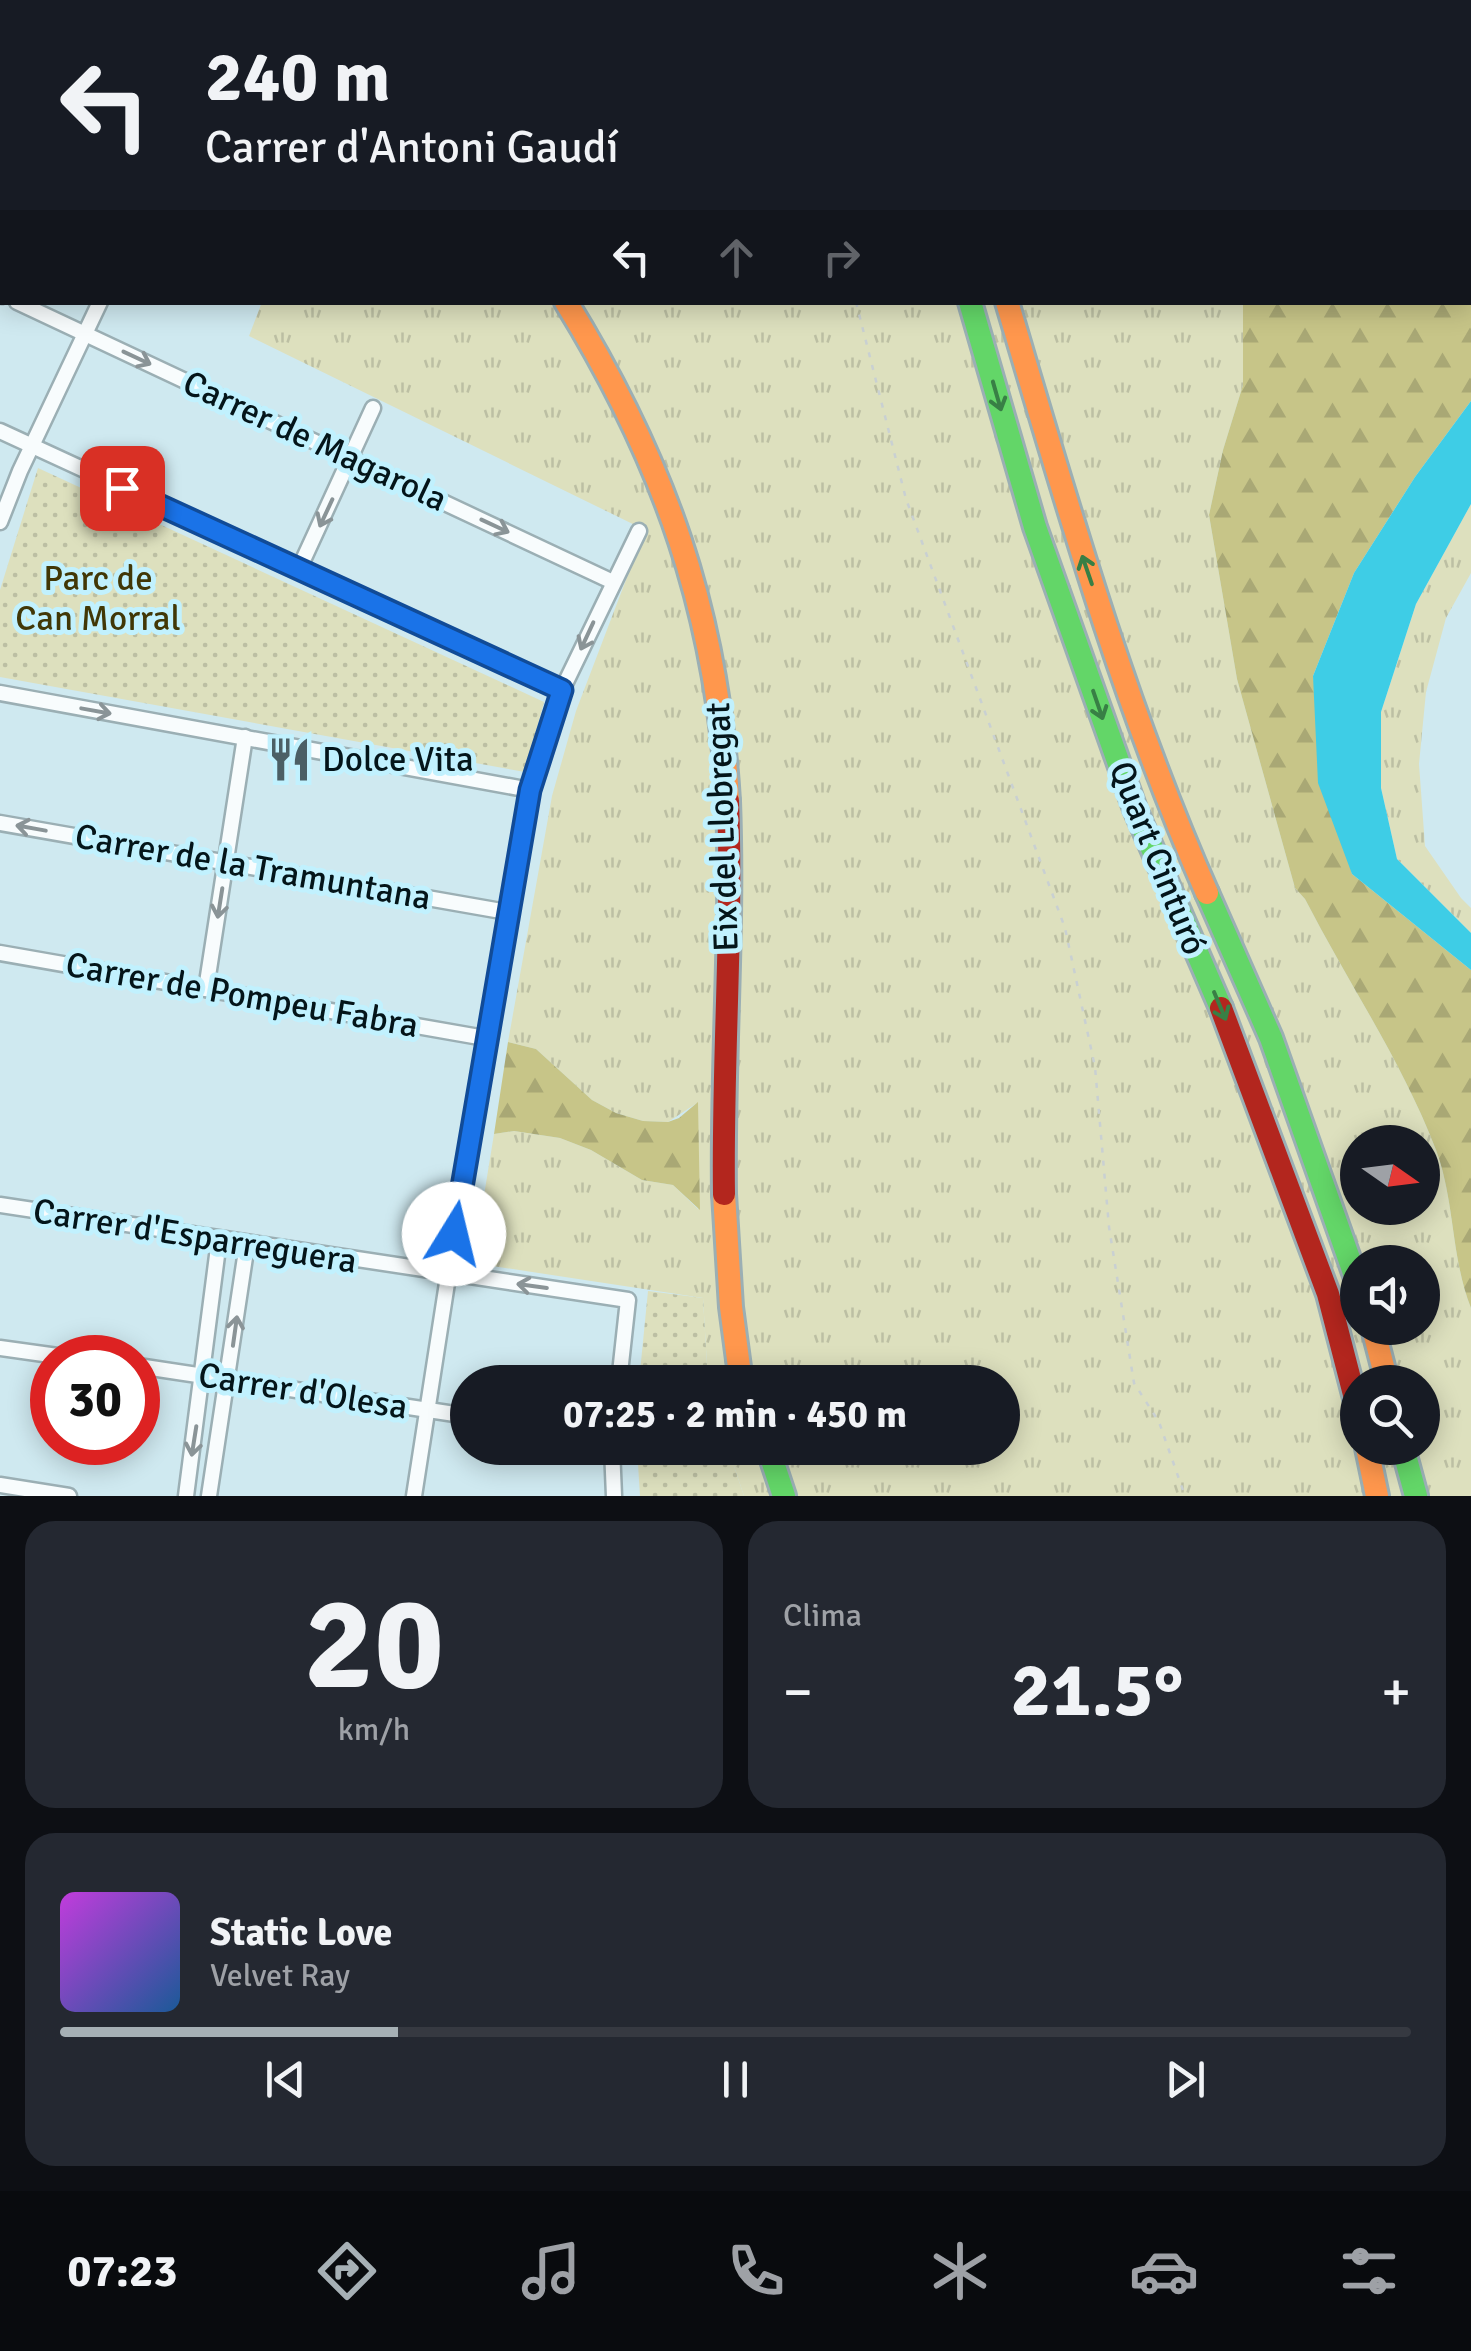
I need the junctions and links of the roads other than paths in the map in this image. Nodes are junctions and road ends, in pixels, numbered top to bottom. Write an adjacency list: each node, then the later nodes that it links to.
1 (23, 305): 7 (street, Carrer de Magarola)
2 (99, 305): 7 (street)
3 (568, 305): 34 (highway, Eix del Llobregat)
4 (587, 305): 35 (highway, Eix del Llobregat)
5 (971, 305): 36 (highway, Quart Cinturó, one-way to 36)
6 (1008, 305): 29 (highway, Quart Cinturó, one-way to 6)
7 (85, 334): 10 (street); 11 (street, Carrer de Magarola, one-way to 11)
8 (374, 408): 11 (street)
9 (0, 431): 10 (street)
10 (32, 446): 12 (street); 14 (street)
11 (352, 458): 14 (street, one-way to 14); 15 (street, Carrer de Magarola, one-way to 15)
12 (0, 522)
13 (640, 531): 15 (street)
14 (299, 569): 16 (street)
15 (613, 582): 16 (street, one-way to 16)
16 (562, 690): 19 (street)
17 (0, 694): 18 (street, one-way to 18)
18 (246, 737): 19 (street); 21 (street)
19 (530, 790): 22 (street)
20 (0, 823): 21 (street, Carrer de la Tramuntana, one-way to 20)
21 (226, 862): 22 (street, Carrer de la Tramuntana); 24 (street, one-way to 24)
22 (506, 912): 25 (street)
23 (0, 952): 24 (street, Carrer de Pompeu Fabra)
24 (206, 989): 25 (street, Carrer de Pompeu Fabra)
25 (485, 1038): 30 (street)
26 (0, 1205): 27 (street, Carrer d'Esparreguera)
27 (219, 1240): 28 (street, Carrer d'Esparreguera); 38 (street)
28 (247, 1244): 30 (street, Carrer d'Esparreguera); 39 (street, one-way to 28)
29 (1344, 1245)
30 (447, 1274): 33 (street, Carrer d'Esparreguera, one-way to 30); 40 (street)
31 (0, 1348): 32 (street)
32 (30, 1352)
33 (620, 1365)
34 (738, 1365)
35 (751, 1365)
36 (1346, 1365)
37 (160, 1369): 38 (street, Carrer d'Olesa)
38 (204, 1375): 39 (street, Carrer d'Olesa); 49 (street, one-way to 49)
39 (228, 1381): 40 (street, Carrer d'Olesa); 50 (street)
40 (427, 1410): 41 (street, Carrer d'Olesa); 51 (street)
41 (450, 1413)
42 (613, 1465): 52 (street)
43 (761, 1465): 53 (highway)
44 (774, 1465): 54 (highway)
45 (1371, 1465): 55 (highway)
46 (1408, 1465): 56 (highway)
47 (0, 1485): 48 (street)
48 (69, 1496)
49 (186, 1496)
50 (209, 1496)
51 (414, 1496)
52 (614, 1496)
53 (770, 1496)
54 (784, 1496)
55 (1378, 1496)
56 (1416, 1496)

